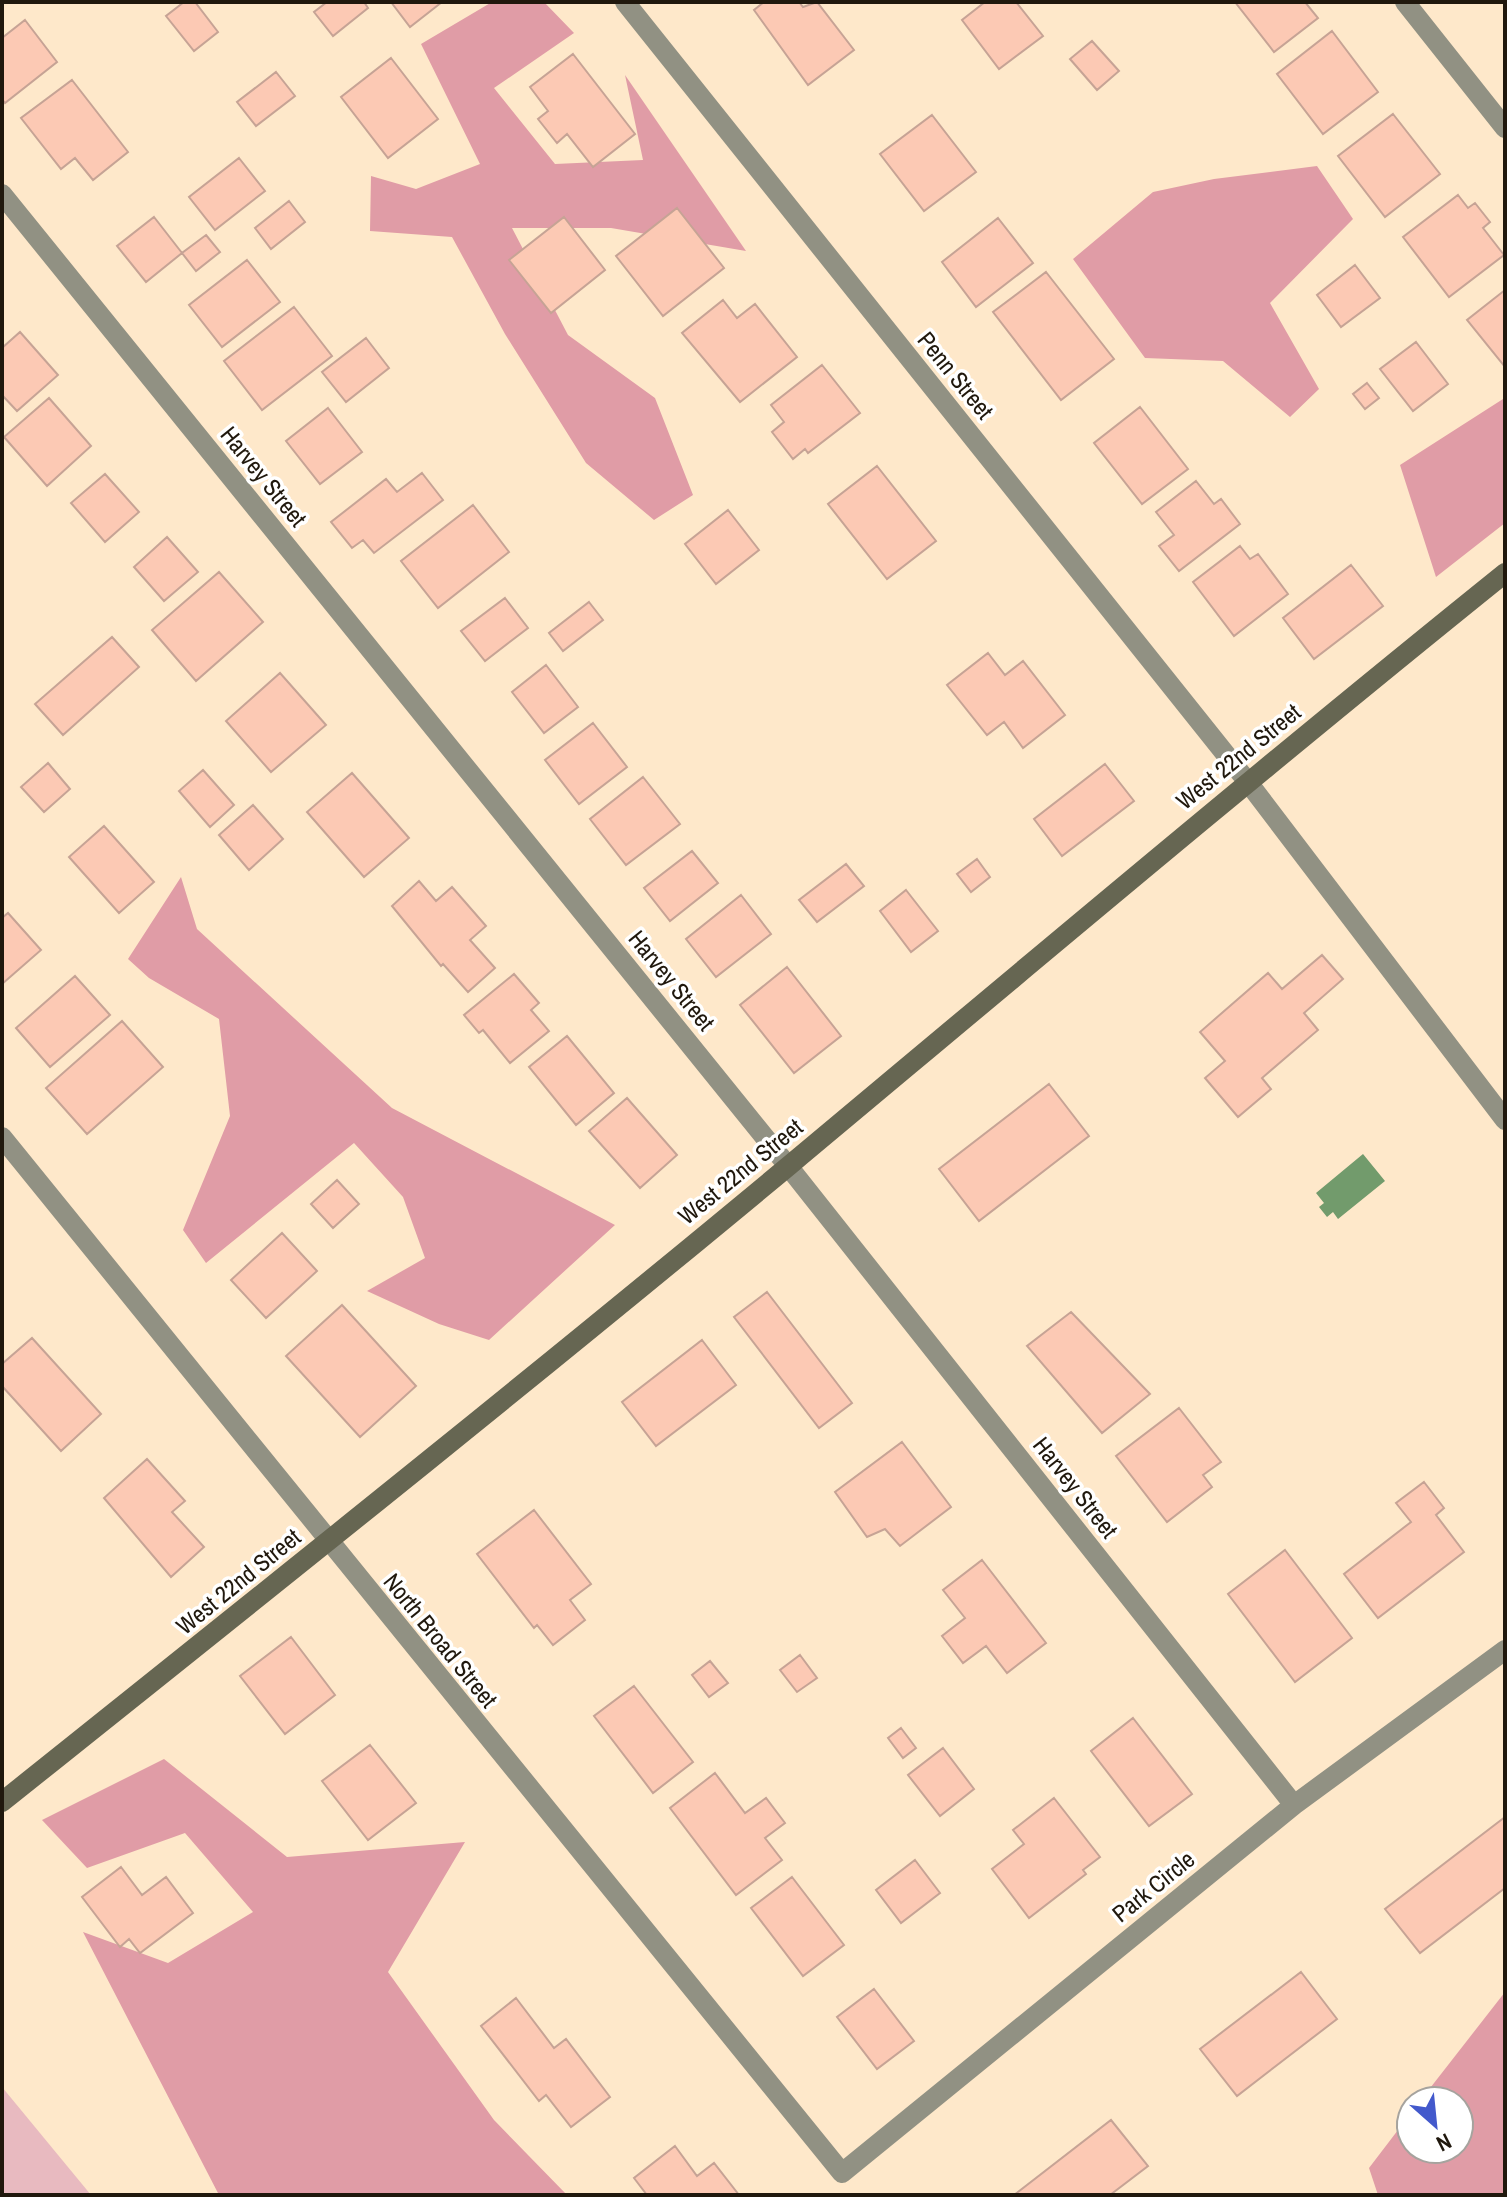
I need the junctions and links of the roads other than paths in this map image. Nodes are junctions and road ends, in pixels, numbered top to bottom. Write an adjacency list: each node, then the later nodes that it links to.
1 (625, 2): 6 (street, Penn Street)
2 (1405, 2): 3 (street)
3 (1505, 128)
4 (2, 194): 9 (street, Harvey Street)
5 (1505, 573): 6 (street, West 22nd Street)
6 (1247, 781): 7 (street, Penn Street); 9 (street, West 22nd Street)
7 (1505, 1120)
8 (2, 1137): 10 (street, North Broad Street)
9 (788, 1166): 10 (street, West 22nd Street); 13 (street, Harvey Street)
10 (328, 1542): 12 (street, West 22nd Street); 14 (street, North Broad Street)
11 (1505, 1650): 13 (street, Park Circle)
12 (2, 1802)
13 (1294, 1805): 14 (street, Park Circle)
14 (842, 2173)

